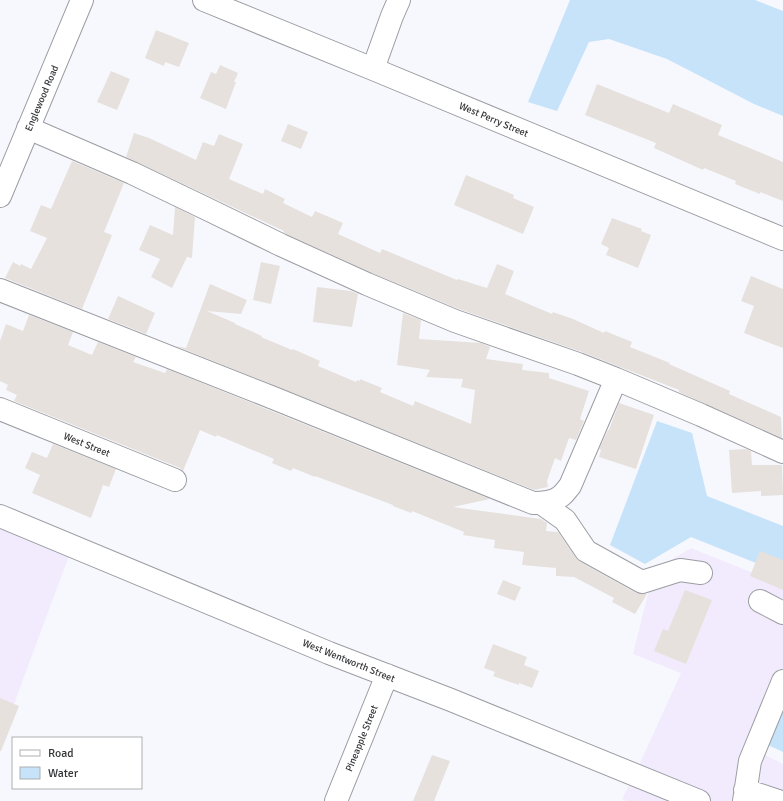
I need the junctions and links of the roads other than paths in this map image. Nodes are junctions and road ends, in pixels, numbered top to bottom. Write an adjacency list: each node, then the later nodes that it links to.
1 (82, 0): 5 (street, Englewood Road)
2 (204, 0): 4 (street, West Perry Street)
3 (399, 0): 4 (street)
4 (374, 69): 7 (street, West Perry Street)
5 (28, 128): 6 (street, Englewood Road); 9 (street)
6 (0, 196)
7 (783, 239)
8 (0, 290): 13 (street)
9 (616, 379): 11 (street); 13 (street)
10 (0, 409): 12 (street, West Street)
11 (783, 452)
12 (175, 480)
13 (541, 503): 15 (street)
14 (0, 516): 18 (street, West Wentworth Street)
15 (701, 573)
16 (760, 601): 17 (street)
17 (783, 613)
18 (386, 675): 21 (street, Pineapple Street); 22 (street, West Wentworth Street)
19 (783, 681): 20 (street)
20 (744, 796): 23 (street)
21 (336, 801)
22 (699, 801)
23 (778, 801)

